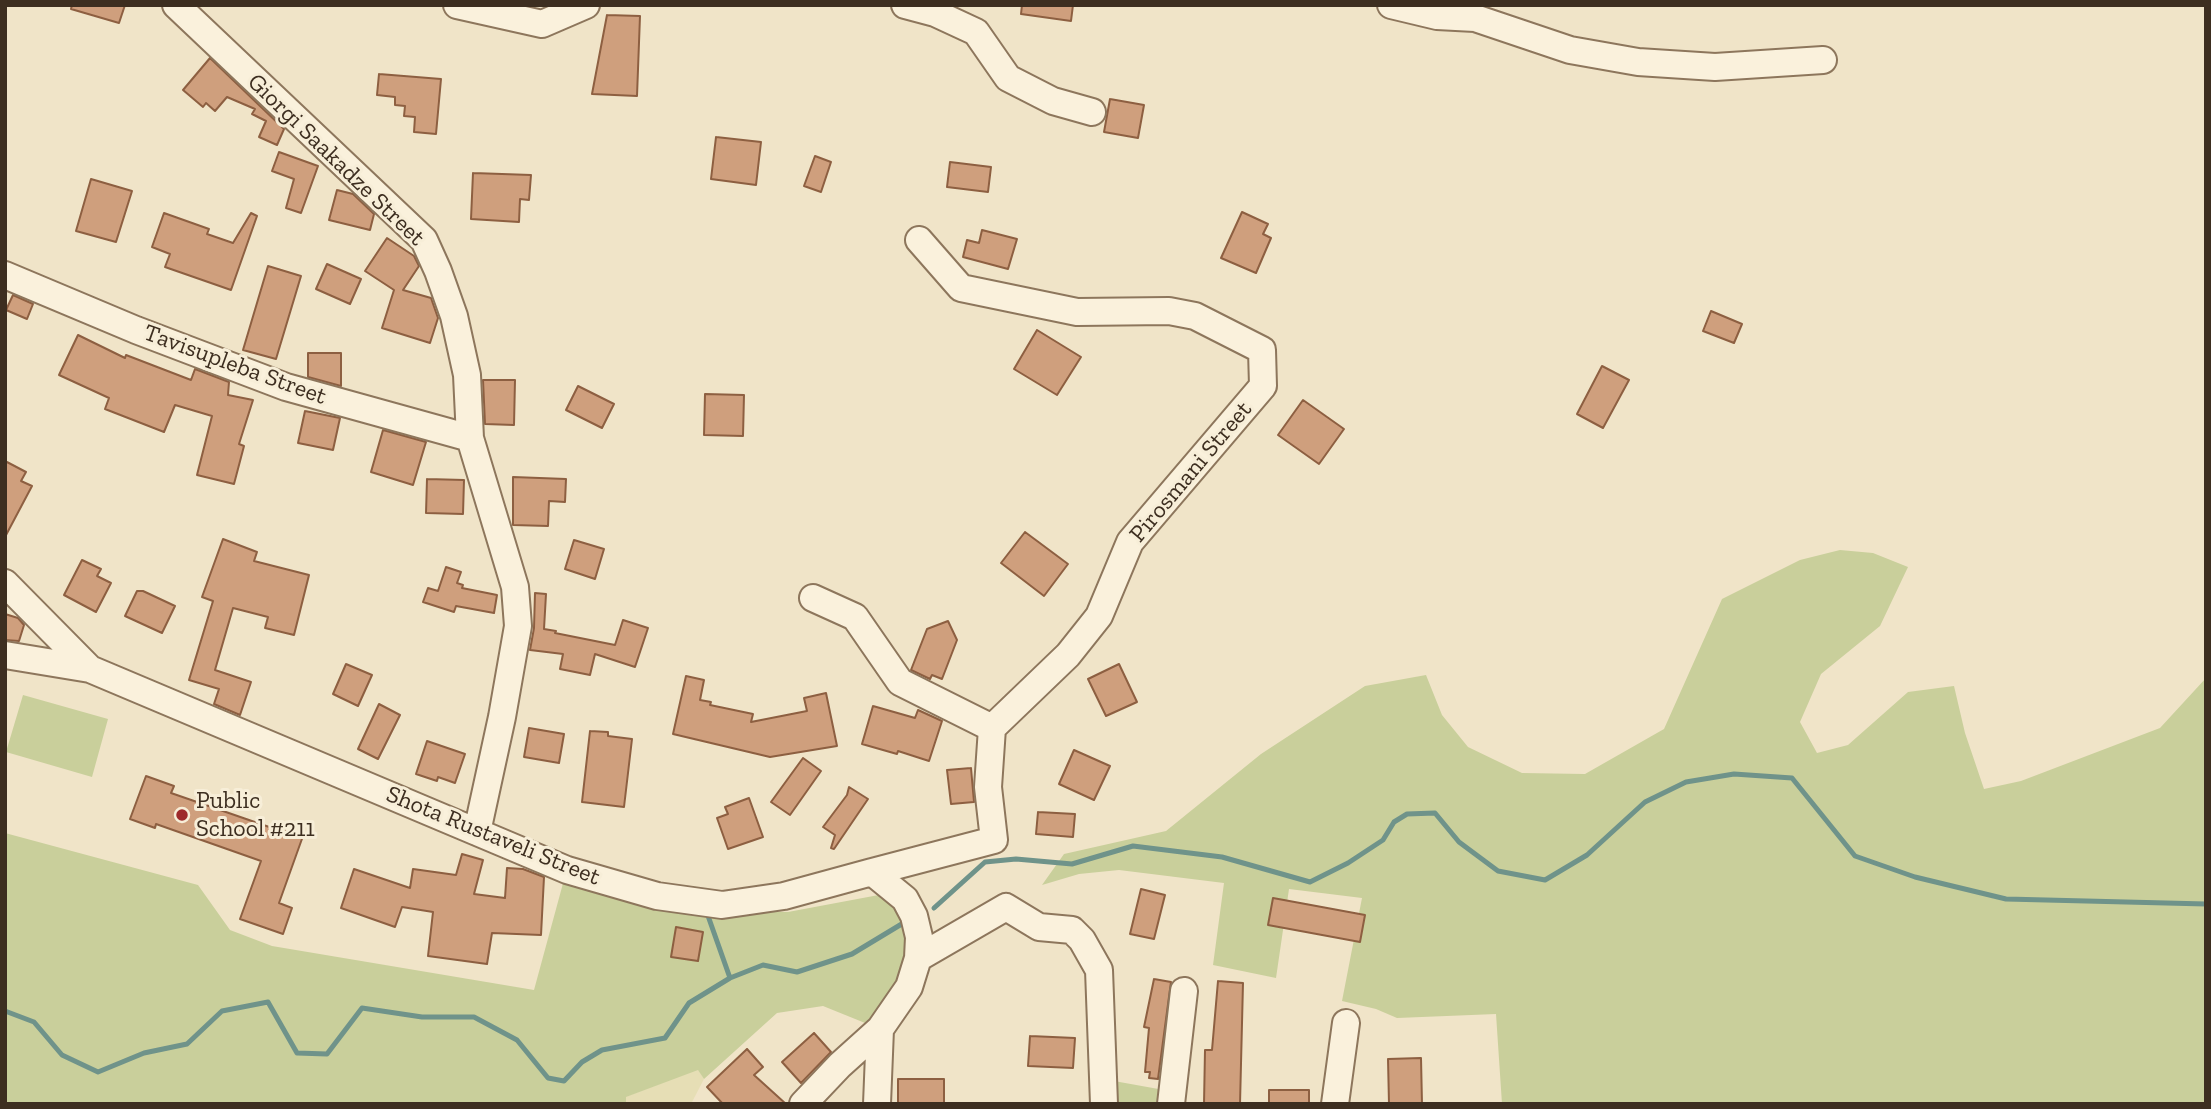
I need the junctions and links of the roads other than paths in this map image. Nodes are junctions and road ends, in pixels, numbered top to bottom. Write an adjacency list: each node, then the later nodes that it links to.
1 (176, 5): 10 (street, Giorgi Saakadze Street)
2 (457, 5): 3 (street)
3 (586, 5)
4 (905, 5): 7 (street)
5 (1391, 5): 6 (street)
6 (1823, 60)
7 (1092, 112)
8 (919, 240): 15 (street, Pirosmani Street)
9 (5, 275): 10 (street, Tavisupleba Street)
10 (470, 438): 16 (street, Giorgi Saakadze Street)
11 (5, 583): 14 (street)
12 (813, 598): 15 (street)
13 (5, 655): 14 (street)
14 (90, 669): 16 (street, Shota Rustaveli Street)
15 (992, 728): 17 (street)
16 (477, 832): 17 (street, Shota Rustaveli Street)
17 (872, 872): 18 (street)
18 (918, 958): 21 (street); 24 (street)
19 (1184, 991): 25 (street)
20 (1346, 1023): 26 (street)
21 (880, 1029): 22 (street); 23 (street)
22 (803, 1104)
23 (877, 1104)
24 (1104, 1104)
25 (1171, 1104)
26 (1335, 1104)

